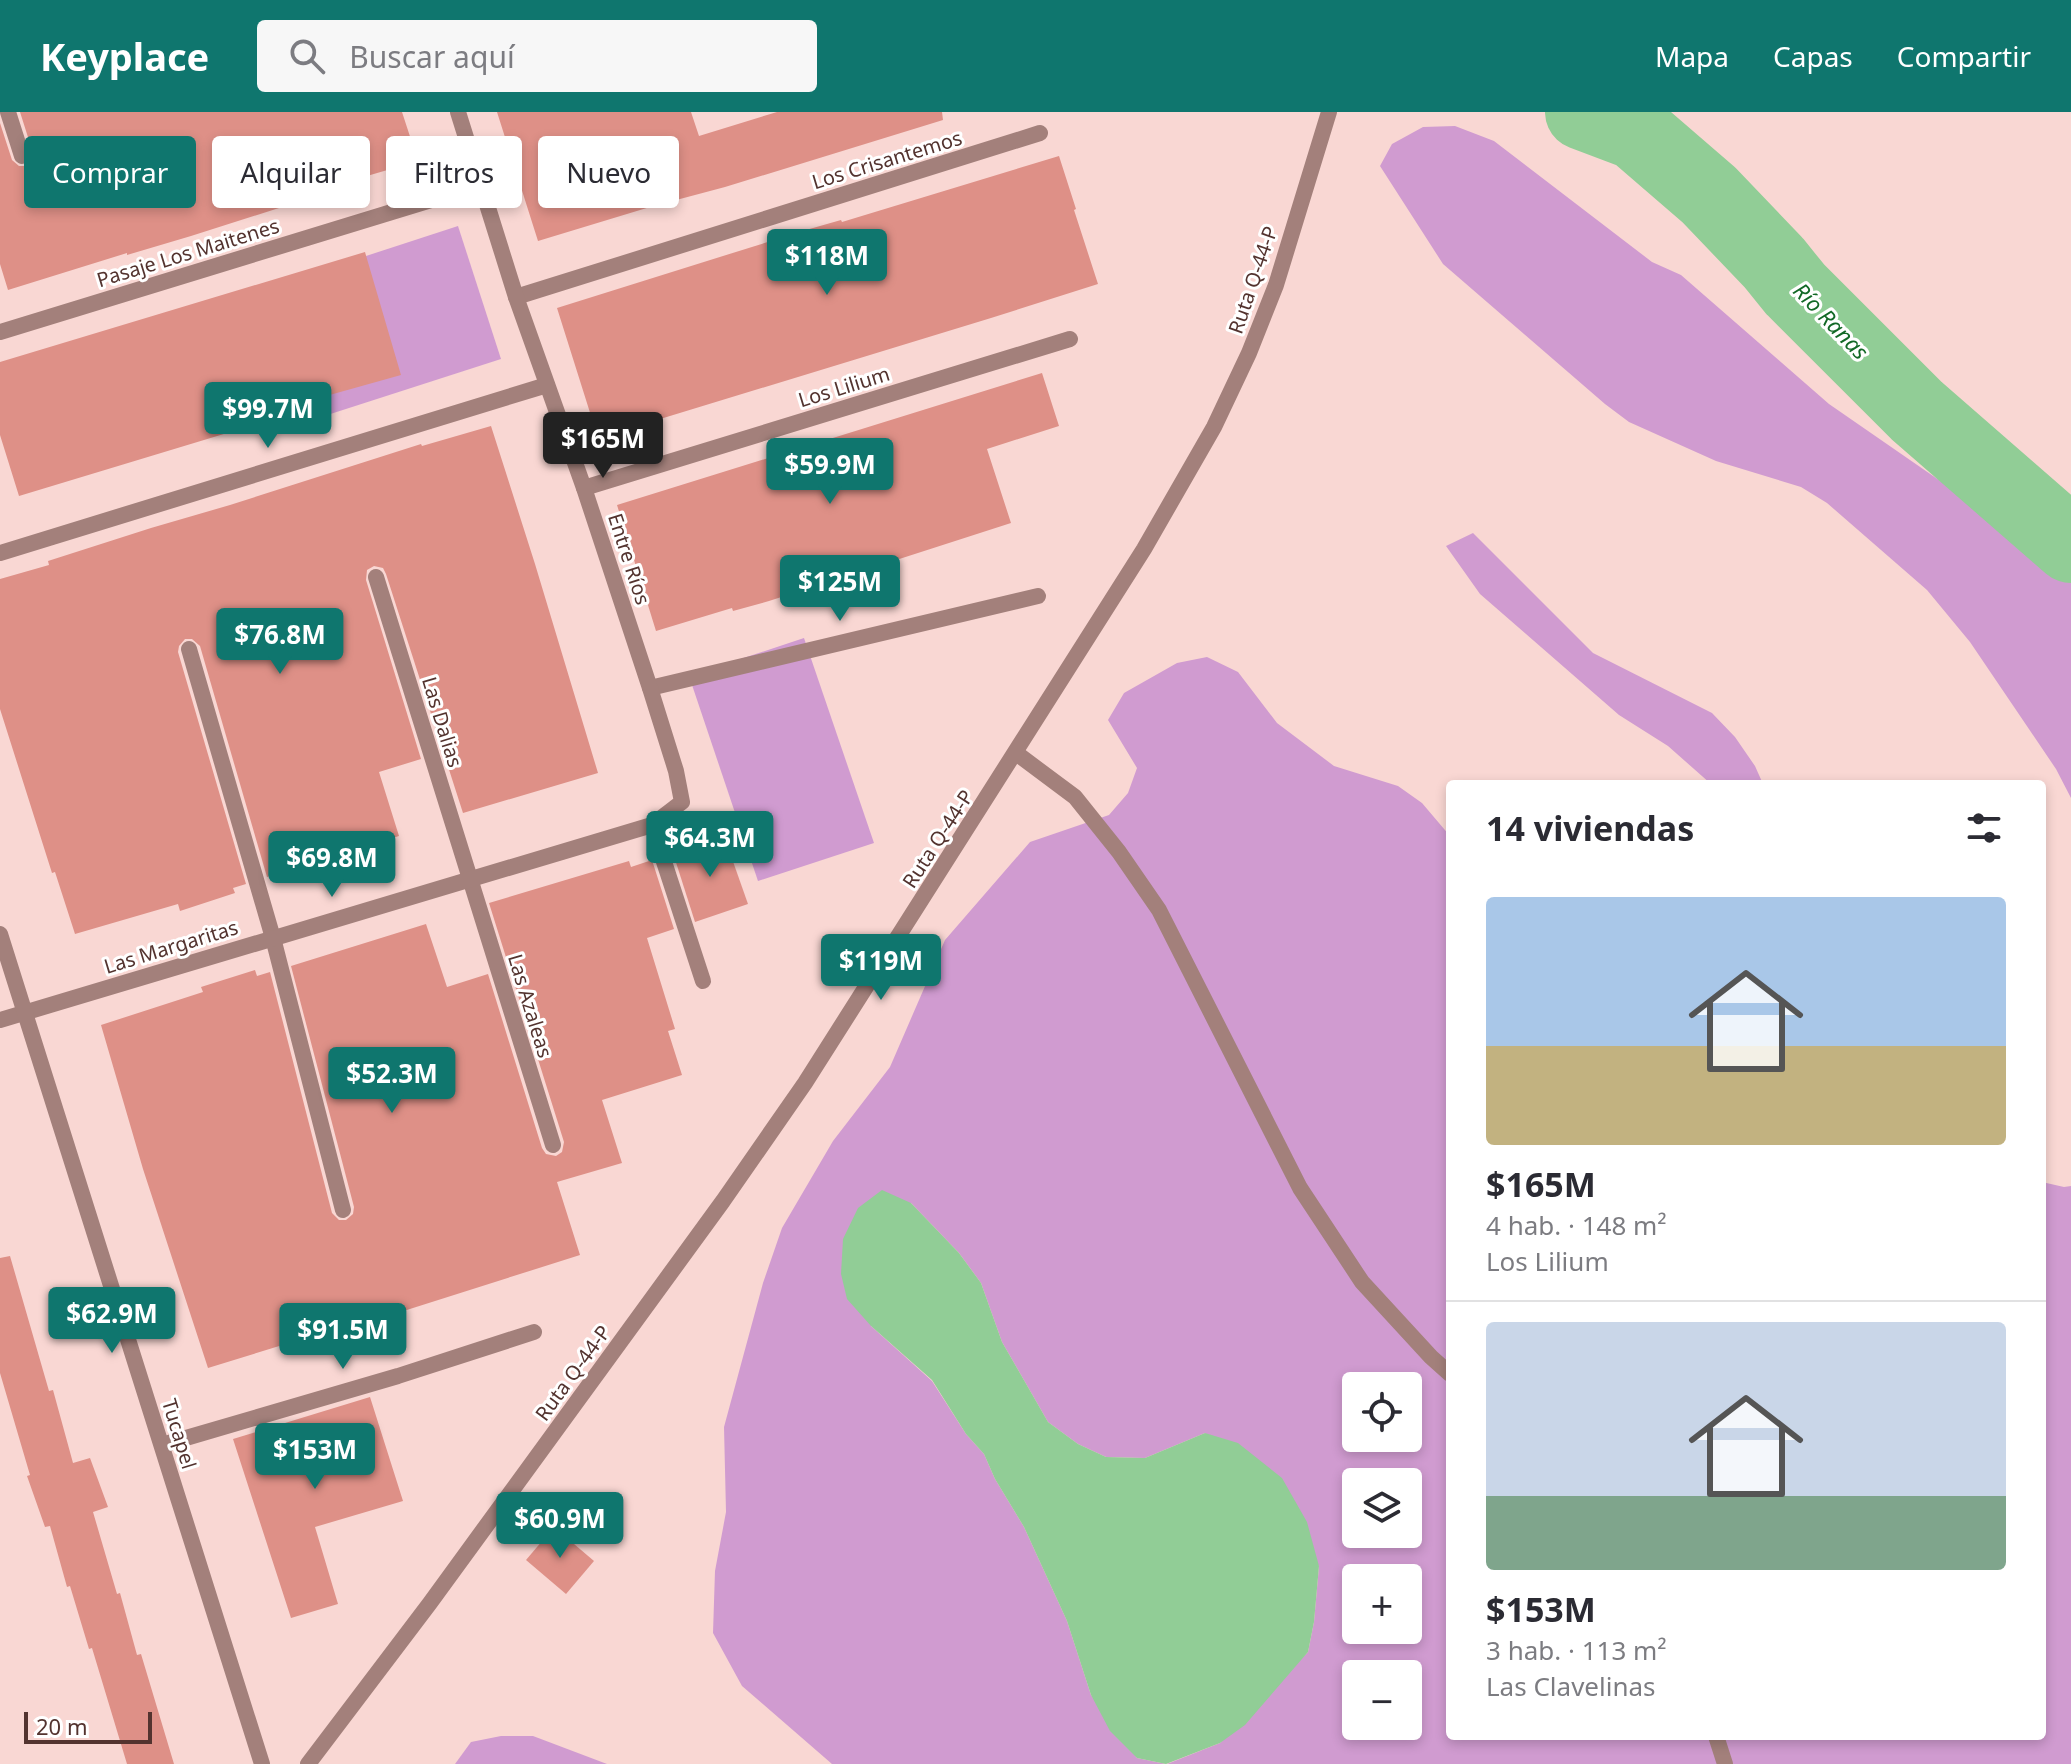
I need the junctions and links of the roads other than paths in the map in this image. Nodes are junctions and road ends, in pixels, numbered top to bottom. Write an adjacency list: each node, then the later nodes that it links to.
1 (8, 112): 6 (street)
2 (458, 112): 5 (street, Entre Ríos)
3 (1329, 112): 19 (street, Ruta Q-44-P)
4 (1040, 133): 9 (street, Los Crisantemos)
5 (465, 136)
6 (22, 156)
7 (405, 208): 10 (street, Pasaje Los Maitenes)
8 (487, 208): 9 (street, Entre Ríos)
9 (516, 297): 12 (street, Entre Ríos)
10 (0, 332)
11 (1070, 339): 13 (street, Los Lilium)
12 (547, 385): 13 (street, Entre Ríos); 14 (street)
13 (584, 488): 18 (street, Entre Ríos)
14 (0, 553)
15 (376, 577): 21 (street, Las Dalias)
16 (1038, 596): 18 (street)
17 (189, 649): 23 (street)
18 (650, 688): 20 (street, Entre Ríos)
19 (1016, 753): 30 (street); 34 (street, Ruta Q-44-P)
20 (652, 825): 21 (street, Las Margaritas); 24 (street)
21 (469, 879): 23 (street, Las Margaritas); 27 (street, Las Azaleas)
22 (0, 934): 25 (street, Tucapel)
23 (273, 938): 25 (street, Las Margaritas); 28 (street)
24 (703, 981)
25 (25, 1012): 26 (street, Las Margaritas); 31 (street, Tucapel)
26 (0, 1020)
27 (553, 1145)
28 (343, 1210)
29 (534, 1332): 31 (street)
30 (1446, 1370)
31 (162, 1445): 33 (street, Tucapel)
32 (1717, 1740): 35 (street)
33 (262, 1764)
34 (308, 1764)
35 (1725, 1764)

